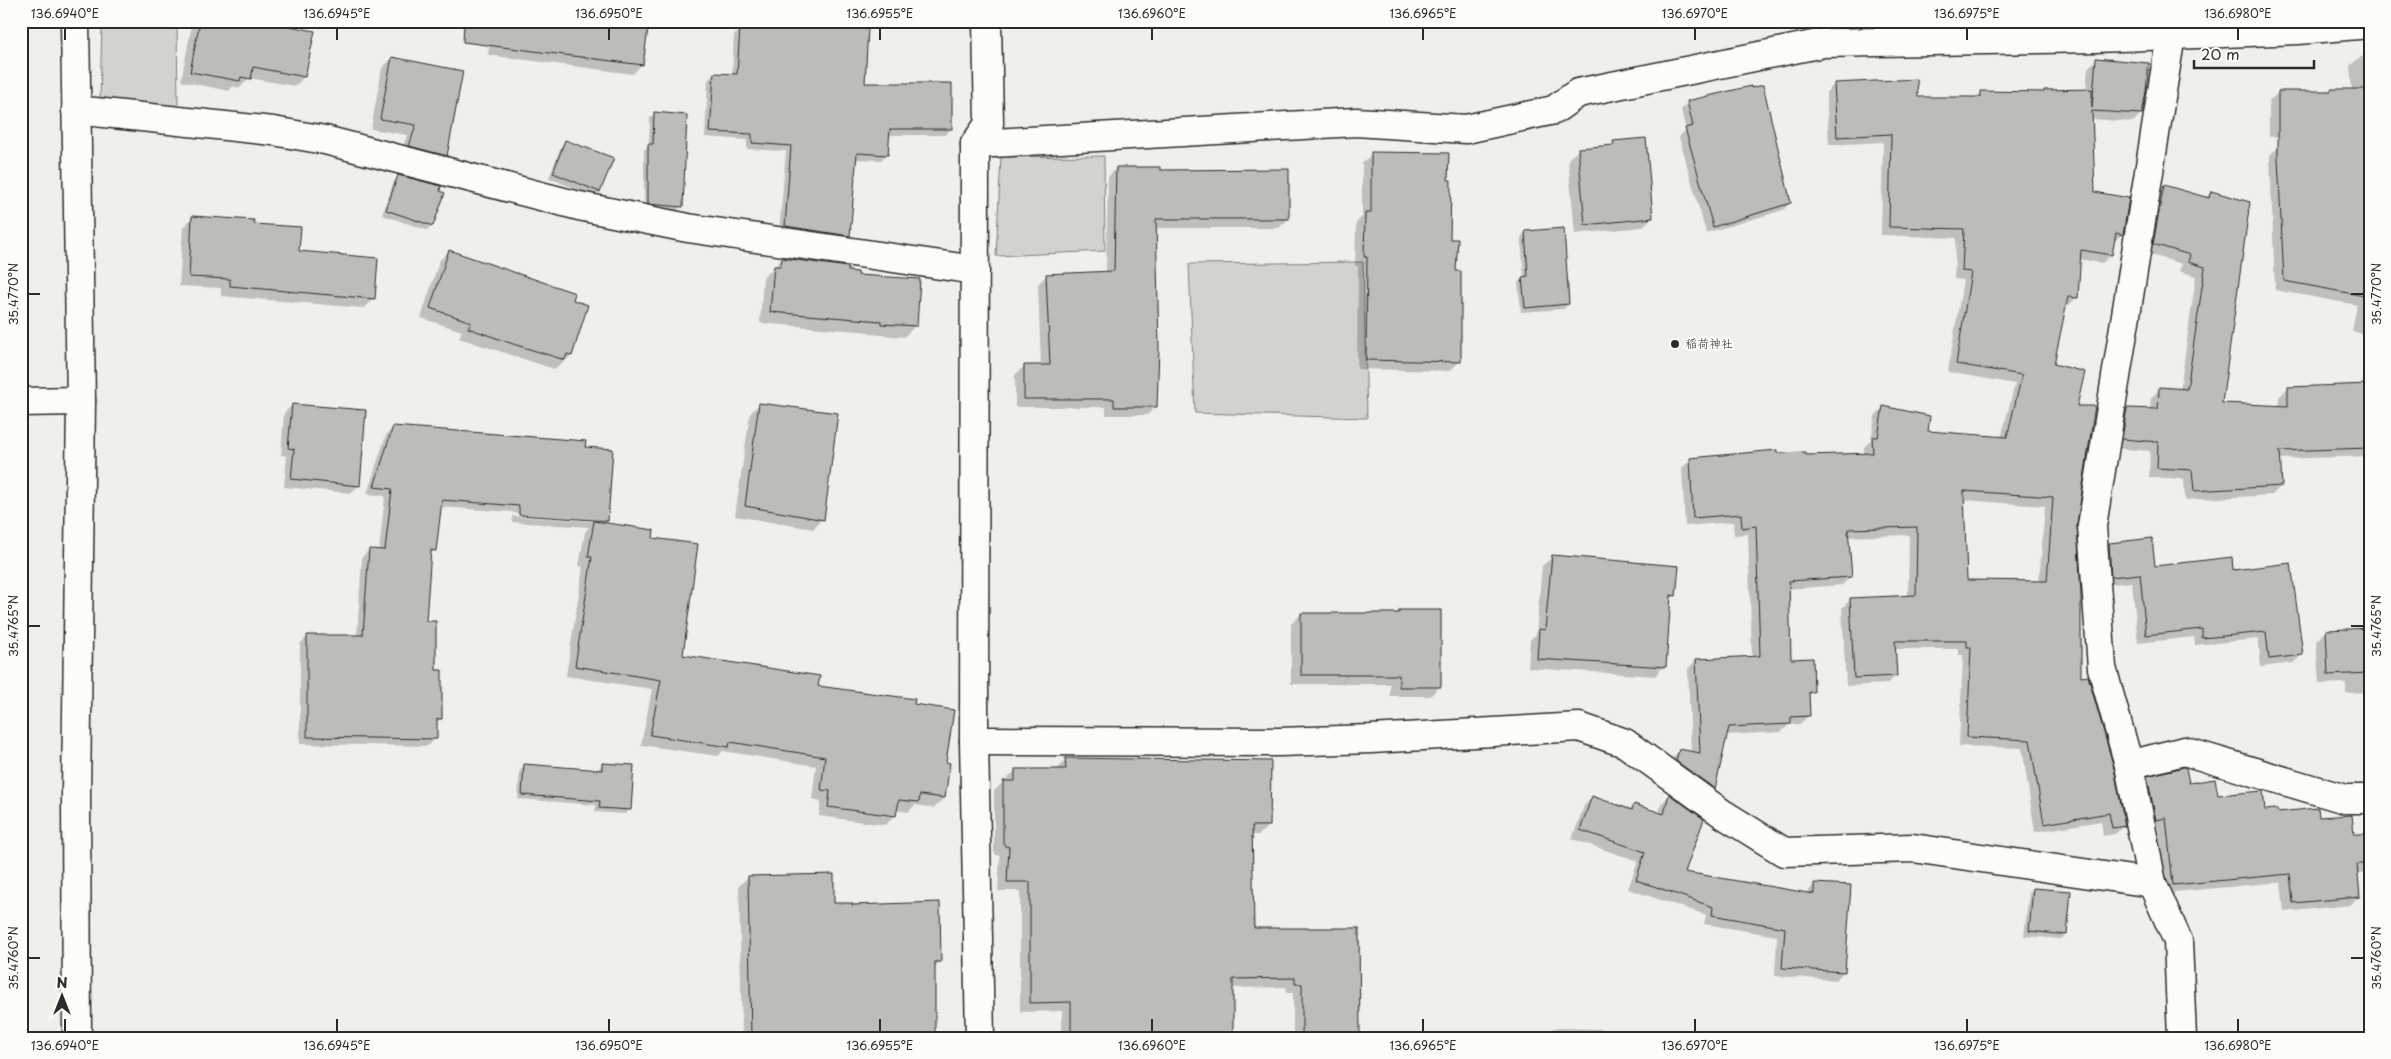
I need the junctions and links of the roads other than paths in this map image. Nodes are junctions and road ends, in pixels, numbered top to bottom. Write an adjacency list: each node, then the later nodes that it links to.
1 (75, 21): 5 (street)
2 (987, 21): 6 (street)
3 (2370, 24): 4 (street)
4 (2171, 28): 6 (street); 11 (street)
5 (76, 110): 7 (street); 8 (street)
6 (975, 144): 7 (street)
7 (975, 270): 10 (street)
8 (80, 401): 9 (street); 14 (street)
9 (21, 402)
10 (974, 741): 13 (street); 15 (street)
11 (2129, 765): 12 (street); 13 (street)
12 (2370, 799)
13 (2152, 883): 16 (street)
14 (77, 1038)
15 (980, 1038)
16 (2182, 1038)

